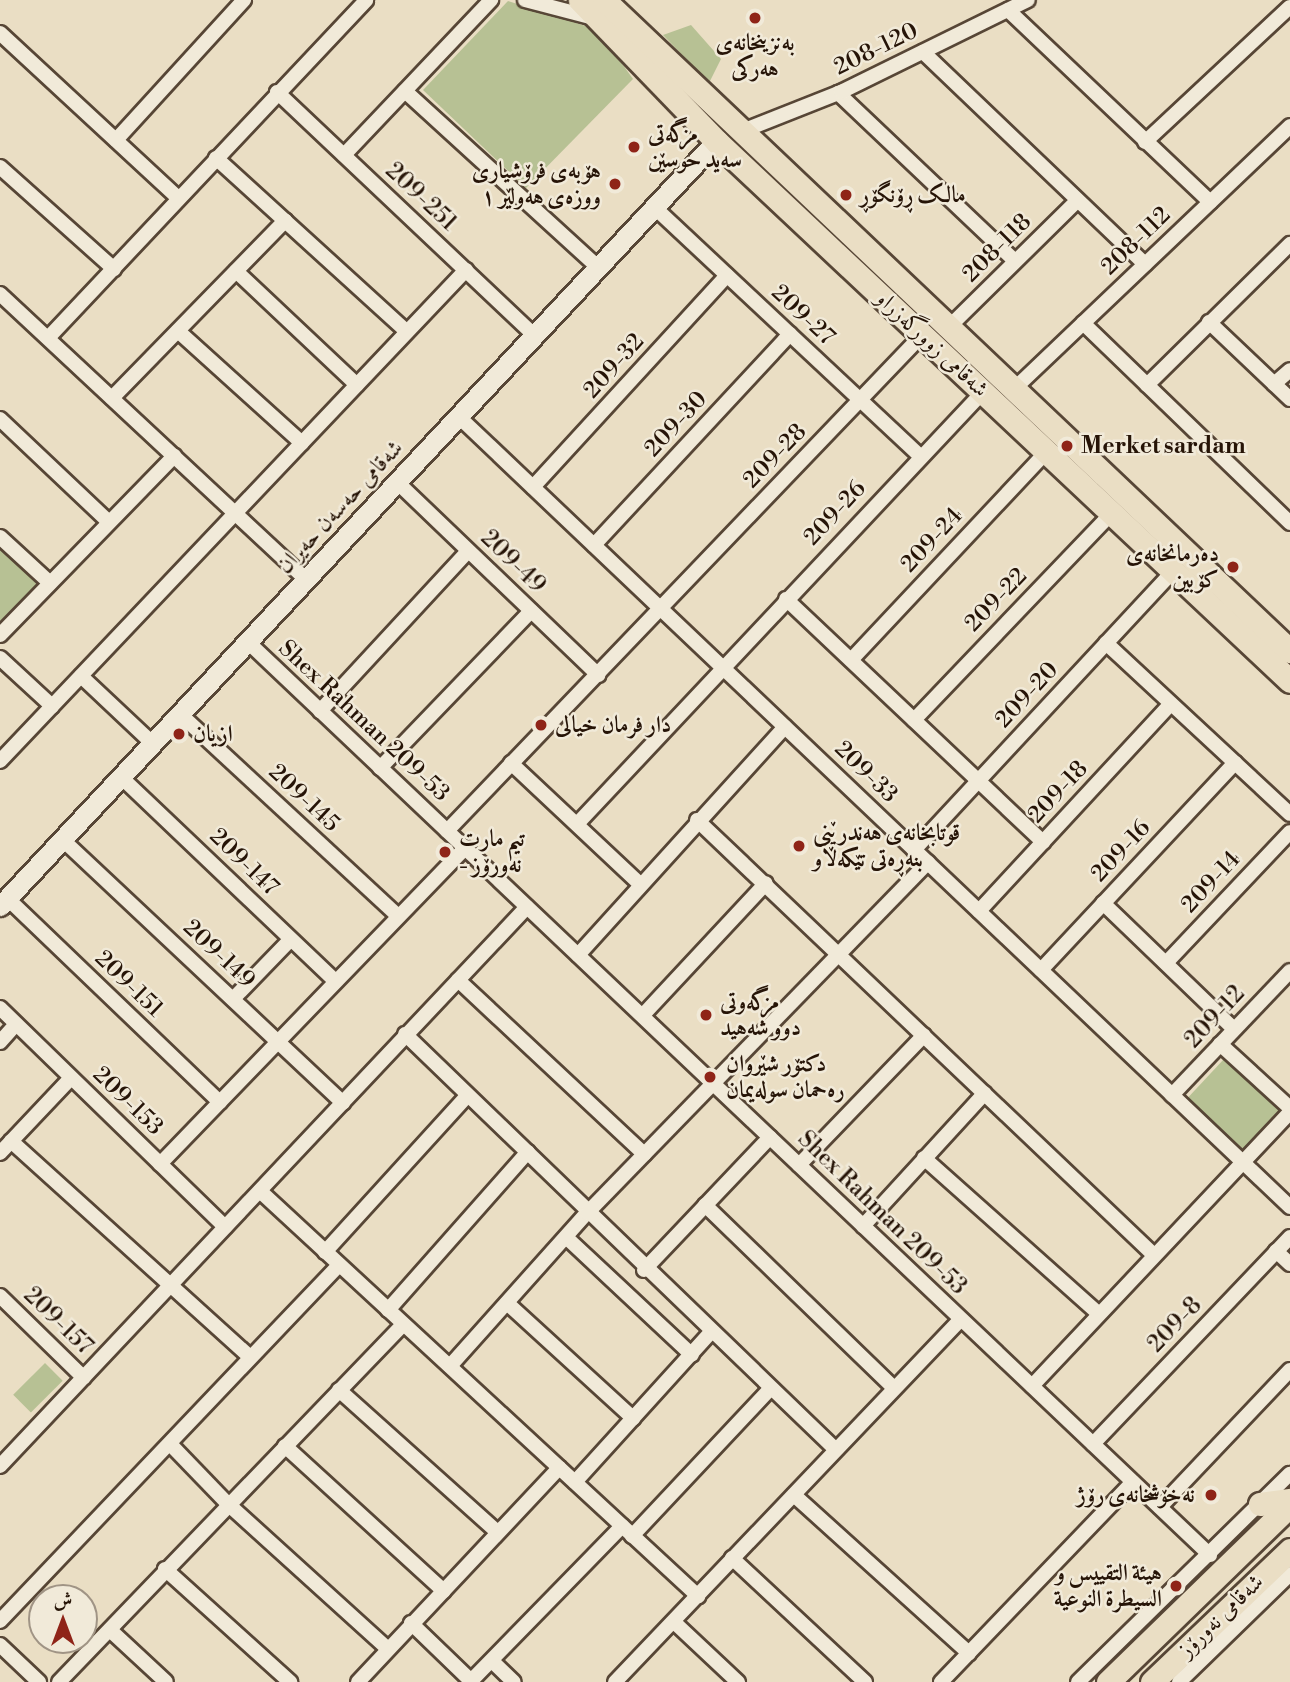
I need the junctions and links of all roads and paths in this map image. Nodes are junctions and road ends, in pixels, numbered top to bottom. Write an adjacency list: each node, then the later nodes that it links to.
1 (244, 0): 17 (street)
2 (366, 0): 13 (street)
3 (491, 0): 12 (street)
4 (525, 0): 8 (street)
5 (580, 0): 8 (main road, شەقامی زوورگەزراو)
6 (1028, 0): 9 (street, 208-120)
7 (1290, 7): 19 (street)
8 (601, 10): 16 (main road, شەقامی زوورگەزراو); 18 (main road, شەقامی زوورگەزراو)
9 (1008, 10): 11 (street, 208-120); 19 (street)
10 (1, 35): 17 (street)
11 (923, 52): 14 (street, 208-120); 24 (street)
12 (405, 91): 20 (street); 31 (street)
13 (277, 92): 20 (street, 209-251); 21 (street)
14 (838, 93): 16 (street, 208-120); 29 (street)
15 (1290, 126): 25 (street, 208-112)
16 (740, 132): 39 (main road, شەقامی زوورگەزراو)
17 (116, 140): 23 (street)
18 (716, 141): 26 (street, شەقامی حەسەن حەیران); 44 (main road, شەقامی زوورگەزراو)
19 (1144, 142): 25 (street)
20 (344, 155): 33 (street, 209-251)
21 (216, 158): 23 (street); 27 (street)
22 (0, 167): 32 (street)
23 (178, 198): 32 (street)
24 (1078, 200): 29 (street, 208-118); 30 (street)
25 (1210, 202): 30 (street, 208-112)
26 (654, 207): 31 (street, شەقامی حەسەن حەیران); 35 (street, 209-27)
27 (285, 221): 34 (street); 41 (street)
28 (1290, 244): 38 (street)
29 (1015, 261): 39 (street, 208-118)
30 (1145, 264): 37 (street, 208-112)
31 (598, 267): 43 (street, شەقامی حەسەن حەیران)
32 (114, 269): 45 (street)
33 (466, 270): 41 (street); 43 (street, 209-251)
34 (236, 271): 40 (street); 47 (street)
35 (727, 275): 42 (street, 209-27); 62 (street, 209-32)
36 (1, 296): 45 (street)
37 (1083, 323): 48 (street); 50 (street, 208-112)
38 (1209, 323): 48 (street); 49 (street)
39 (948, 328): 50 (main road, شەقامی زوورگەزراو)
40 (178, 331): 52 (street); 57 (street)
41 (407, 332): 47 (street)
42 (790, 334): 54 (street, 209-27); 69 (street, 209-30)
43 (534, 335): 55 (street, شەقامی حەسەن حەیران)
44 (922, 335): 51 (main road, شەقامی زوورگەزراو); 54 (street, 209-28)
45 (48, 338): 52 (street)
46 (1290, 370): 49 (street)
47 (357, 384): 57 (street)
48 (1147, 384): 66 (street)
49 (1274, 384): 53 (street)
50 (1013, 390): 67 (main road, شەقامی زوورگەزراو)
51 (984, 392): 58 (main road, شەقامی زوورگەزراو); 60 (street, 209-26)
52 (113, 398): 59 (street)
53 (1290, 399)
54 (861, 400): 60 (street, 209-27); 75 (street, 209-28)
55 (458, 416): 61 (street, شەقامی حەسەن حەیران); 62 (street, 209-33)
56 (0, 419): 65 (street)
57 (302, 443): 63 (street)
58 (1046, 452): 64 (main road, شەقامی زوورگەزراو); 82 (street, 209-24)
59 (174, 456): 63 (street); 65 (street)
60 (920, 456): 74 (street, 209-26)
61 (397, 482): 70 (street, 209-49); 72 (street, شەقامی حەسەن حەیران)
62 (533, 487): 69 (street, 209-33)
63 (236, 513): 72 (street); 85 (street)
64 (1112, 513): 67 (main road, شەقامی زوورگەزراو); 91 (street, 209-22)
65 (109, 522): 73 (street)
66 (1290, 523)
67 (1144, 527): 71 (main road, شەقامی زوورگەزراو); 78 (main road, شەقامی زوورگەزراو)
68 (0, 537): 73 (street)
69 (594, 545): 75 (street, 209-33)
70 (468, 551): 76 (street, 209-49); 89 (street)
71 (1173, 571): 80 (street, 209-20); 86 (main road, شەقامی زوورگەزراو)
72 (306, 579): 79 (street, شەقامی حەسەن حەیران)
73 (50, 583): 77 (street)
74 (786, 598): 82 (street); 83 (street, 209-26)
75 (661, 609): 83 (street, 209-33); 84 (street, 209-28)
76 (531, 611): 84 (street, 209-49); 97 (street)
77 (0, 635)
78 (1286, 639)
79 (249, 643): 89 (street, Shex Rahman 209-53); 90 (street, شەقامی حەسەن حەیران)
80 (1106, 643): 87 (street); 99 (street, 209-20)
81 (0, 658): 88 (street)
82 (851, 660): 91 (street)
83 (721, 666): 92 (street, 209-33); 102 (street, 209-26)
84 (598, 675): 95 (street, 209-28)
85 (81, 676): 88 (street); 93 (street)
86 (1290, 681)
87 (1171, 704): 96 (street); 106 (street, 209-18)
88 (52, 706): 94 (street)
89 (320, 711): 97 (street, Shex Rahman 209-53)
90 (180, 714): 93 (street, شەقامی حەسەن حەیران); 116 (street, 209-145)
91 (914, 720): 99 (street)
92 (785, 727): 101 (street); 108 (street, 209-33)
93 (152, 743): 98 (street, شەقامی حەسەن حەیران)
94 (0, 761)
95 (511, 763): 102 (street); 103 (street, 209-28)
96 (1235, 763): 100 (street); 113 (street, 209-16)
97 (380, 768): 103 (street, Shex Rahman 209-53)
98 (121, 777): 105 (street, شەقامی حەسەن حەیران); 117 (street, 209-147)
99 (978, 780): 106 (street); 108 (street, 209-20)
100 (1290, 814)
101 (697, 820): 110 (street); 111 (street)
102 (578, 823): 111 (street)
103 (447, 831): 107 (street, Shex Rahman 209-53)
104 (1290, 832): 120 (street, 209-14)
105 (63, 840): 112 (street, شەقامی حەسەن حەیران); 125 (street, 209-149)
106 (1043, 842): 115 (street, 209-18)
107 (465, 848): 114 (street, Shex Rahman 209-53); 116 (street)
108 (914, 849): 109 (street, 209-33)
109 (928, 862): 115 (street, 209-33); 118 (street)
110 (766, 883): 118 (street); 127 (street)
111 (640, 884): 119 (street)
112 (2, 903): 140 (street, 209-151)
113 (1103, 903): 120 (street); 121 (street, 209-16)
114 (527, 907): 119 (street, Shex Rahman 209-53); 123 (street)
115 (979, 911): 121 (street, 209-33)
116 (398, 916): 124 (street)
117 (290, 939): 124 (street, 209-147); 125 (street)
118 (839, 954): 131 (street); 136 (street)
119 (578, 955): 127 (street, Shex Rahman 209-53)
120 (1166, 963): 129 (street)
121 (1041, 970): 138 (street, 209-33)
122 (1290, 971): 129 (street, 209-12)
123 (458, 980): 130 (street); 147 (street)
124 (335, 981): 132 (street)
125 (233, 999): 132 (street, 209-149)
126 (0, 1008): 128 (street, 209-153)
127 (643, 1015): 136 (street, Shex Rahman 209-53)
128 (16, 1024): 133 (street); 135 (street, 209-153)
129 (1234, 1029): 134 (street, 209-12)
130 (405, 1034): 139 (street); 141 (street)
131 (924, 1035): 137 (street); 151 (street)
132 (278, 1038): 140 (street); 141 (street, 209-149)
133 (0, 1042)
134 (1220, 1044): 138 (street, 209-12); 142 (street)
135 (71, 1078): 144 (street); 150 (street, 209-153)
136 (713, 1083): 143 (street, Shex Rahman 209-53); 147 (street)
137 (985, 1093): 148 (street); 162 (street)
138 (1172, 1095): 149 (street, 209-33)
139 (467, 1096): 145 (street); 161 (street)
140 (220, 1102): 150 (street)
141 (343, 1102): 152 (street)
142 (1290, 1110): 149 (street)
143 (770, 1137): 151 (street, Shex Rahman 209-53); 153 (street)
144 (11, 1141): 146 (street); 166 (street)
145 (528, 1152): 155 (street); 169 (street)
146 (0, 1153)
147 (644, 1154): 155 (street)
148 (924, 1158): 156 (street); 170 (street)
149 (1243, 1162): 154 (street, 209-33); 162 (street)
150 (160, 1164): 157 (street, 209-153)
151 (799, 1165): 156 (street, Shex Rahman 209-53)
152 (260, 1191): 157 (street); 161 (street)
153 (705, 1205): 165 (street); 180 (street)
154 (1290, 1207)
155 (587, 1213): 159 (street); 165 (street)
156 (863, 1226): 171 (street, Shex Rahman 209-53)
157 (225, 1227): 166 (street)
158 (1290, 1237): 160 (street, 209-8)
159 (567, 1238): 168 (street); 174 (street)
160 (1276, 1251): 163 (street); 185 (street, 209-8)
161 (325, 1252): 164 (street)
162 (1154, 1255): 170 (street)
163 (1290, 1264)
164 (340, 1265): 169 (street); 175 (street)
165 (644, 1270): 173 (street)
166 (170, 1283): 175 (street); 178 (street)
167 (0, 1296): 178 (street, 209-157)
168 (507, 1303): 176 (street); 183 (street)
169 (388, 1310): 172 (street)
170 (1099, 1314): 179 (street)
171 (961, 1319): 179 (street, Shex Rahman 209-53); 180 (street)
172 (403, 1324): 176 (street); 182 (street)
173 (711, 1332): 174 (street); 181 (street)
174 (692, 1355): 183 (street)
175 (249, 1356): 184 (street)
176 (450, 1366): 189 (street)
177 (1290, 1370): 197 (street)
178 (84, 1378): 188 (street)
179 (1032, 1386): 185 (street, Shex Rahman 209-53)
180 (893, 1387): 187 (street)
181 (770, 1389): 187 (street); 198 (street)
182 (339, 1390): 186 (street); 199 (street)
183 (633, 1418): 191 (street)
184 (170, 1444): 195 (street); 209 (street)
185 (1093, 1444): 192 (street, Shex Rahman 209-53)
186 (285, 1446): 195 (street); 205 (street)
187 (835, 1449): 193 (street)
188 (0, 1466)
189 (559, 1468): 191 (street); 199 (street)
190 (1290, 1474): 196 (street)
191 (575, 1482): 198 (street)
192 (1133, 1482): 197 (street, Shex Rahman 209-53); 217 (street)
193 (793, 1495): 202 (street); 217 (street)
194 (1290, 1503): 196 (main road); 215 (main road, شەقامی نەورۆز)
195 (228, 1504): 203 (street); 216 (street)
196 (1260, 1504): 201 (street)
197 (1160, 1507): 201 (street, Shex Rahman 209-53)
198 (627, 1531): 206 (street); 218 (street)
199 (497, 1532): 205 (street)
200 (1290, 1550): 207 (main road, شەقامی نەورۆز)
201 (1210, 1555): 208 (street)
202 (732, 1558): 206 (street); 228 (street)
203 (165, 1569): 213 (street); 223 (street)
204 (1290, 1574): 212 (street)
205 (444, 1591): 211 (street)
206 (698, 1596): 210 (street)
207 (1239, 1599): 212 (main road); 232 (main road, شەقامی نەورۆز)
208 (1143, 1618): 215 (main road); 230 (street)
209 (0, 1621)
210 (674, 1622): 226 (street); 227 (street)
211 (411, 1623): 216 (street); 220 (street)
212 (1235, 1628): 233 (street)
213 (110, 1630): 221 (street); 222 (street)
214 (0, 1645): 219 (street)
215 (1144, 1646): 231 (main road, شەقامی نەورۆز)
216 (387, 1648): 224 (street)
217 (970, 1653): 229 (street)
218 (492, 1661): 220 (street); 225 (street)
219 (36, 1681)
220 (471, 1681)
221 (59, 1682)
222 (166, 1682)
223 (290, 1682)
224 (359, 1682)
225 (514, 1682)
226 (615, 1682)
227 (738, 1682)
228 (865, 1682)
229 (941, 1682)
230 (1078, 1682)
231 (1108, 1682)
232 (1152, 1682)
233 (1179, 1682)

